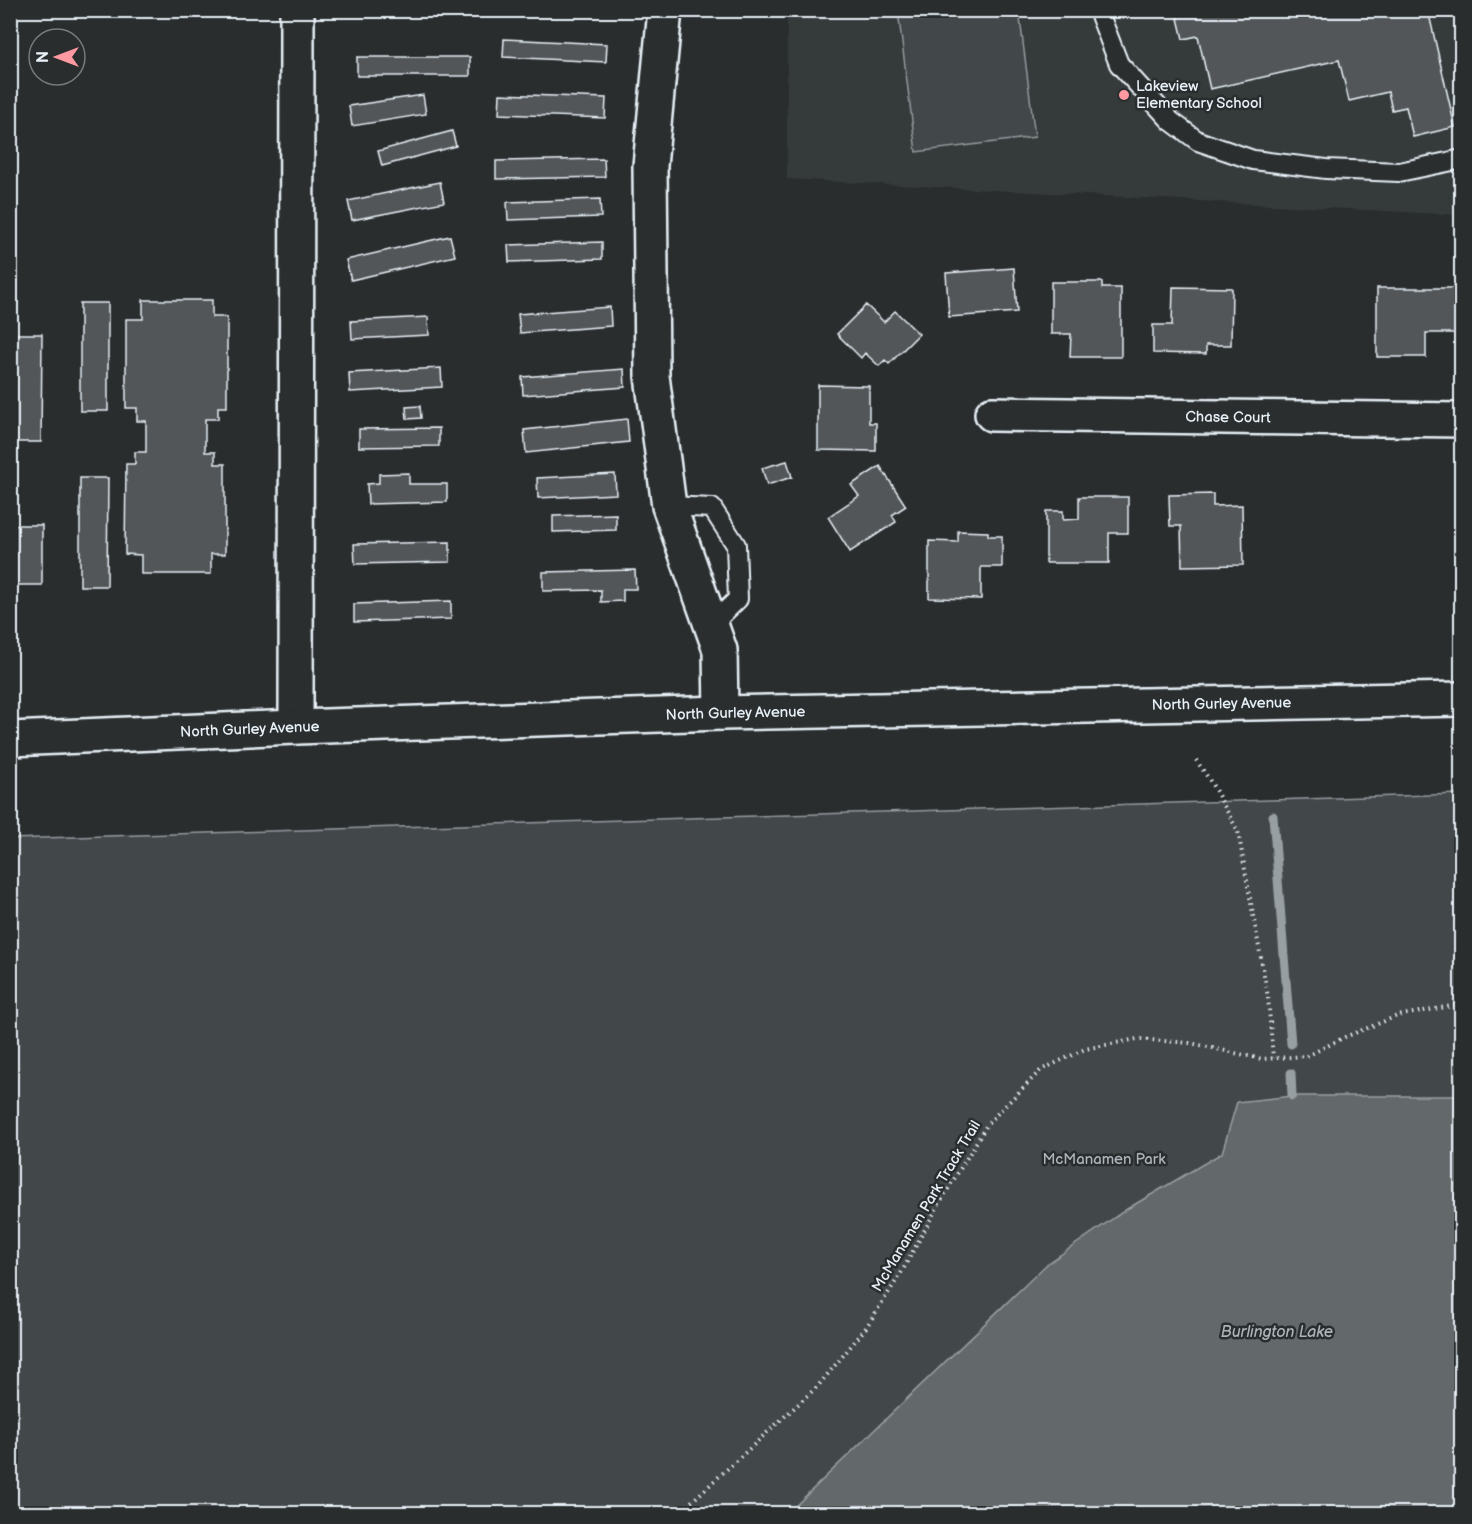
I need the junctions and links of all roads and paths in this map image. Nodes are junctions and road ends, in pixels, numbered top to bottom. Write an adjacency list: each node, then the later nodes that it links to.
1 (297, 10): 11 (street)
2 (665, 10): 7 (street)
3 (1098, 10): 4 (lane)
4 (1461, 159)
5 (992, 414): 6 (street, Chase Court)
6 (1461, 420)
7 (669, 506): 8 (street); 8 (lane)
8 (711, 625): 10 (street)
9 (1461, 699): 10 (street, North Gurley Avenue)
10 (721, 713): 11 (street, North Gurley Avenue)
11 (296, 727): 12 (street, North Gurley Avenue)
12 (10, 739)
13 (1196, 760): 15 (path)
14 (1461, 1004): 15 (path, McManamen Park Track Trail)
15 (1273, 1058): 16 (path, McManamen Park Track Trail)
16 (678, 1514)

